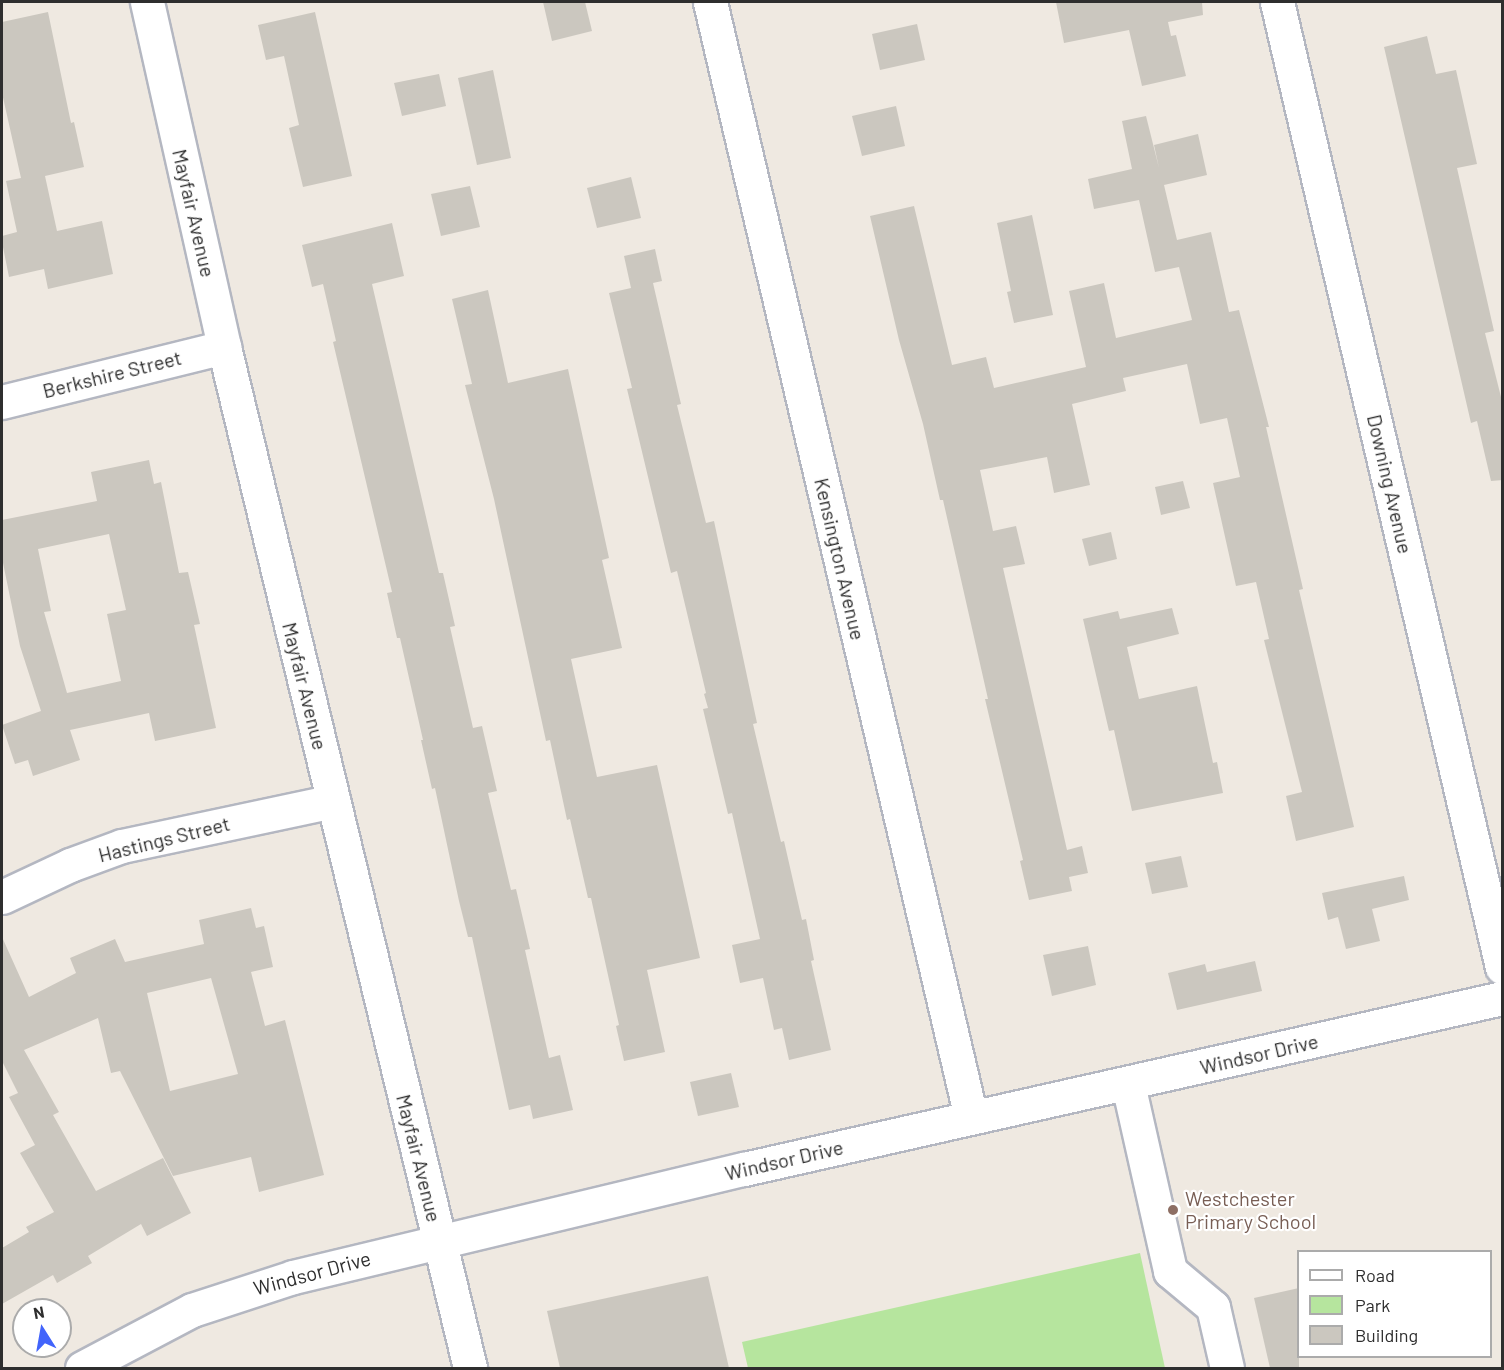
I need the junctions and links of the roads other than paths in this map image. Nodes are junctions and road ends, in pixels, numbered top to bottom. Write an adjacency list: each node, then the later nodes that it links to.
1 (147, 2): 4 (street, Mayfair Avenue)
2 (710, 2): 11 (street, Kensington Avenue)
3 (1277, 2): 8 (street, Downing Avenue)
4 (224, 347): 5 (street, Berkshire Street); 6 (street, Mayfair Avenue)
5 (2, 402)
6 (333, 801): 7 (street, Hastings Street); 12 (street, Mayfair Avenue)
7 (2, 897)
8 (1503, 967)
9 (1503, 998): 10 (street, Windsor Drive)
10 (1128, 1084): 11 (street, Windsor Drive); 15 (street)
11 (971, 1118): 12 (street, Windsor Drive)
12 (440, 1241): 13 (street, Windsor Drive); 14 (street, Mayfair Avenue)
13 (82, 1368)
14 (470, 1368)
15 (1227, 1368)

